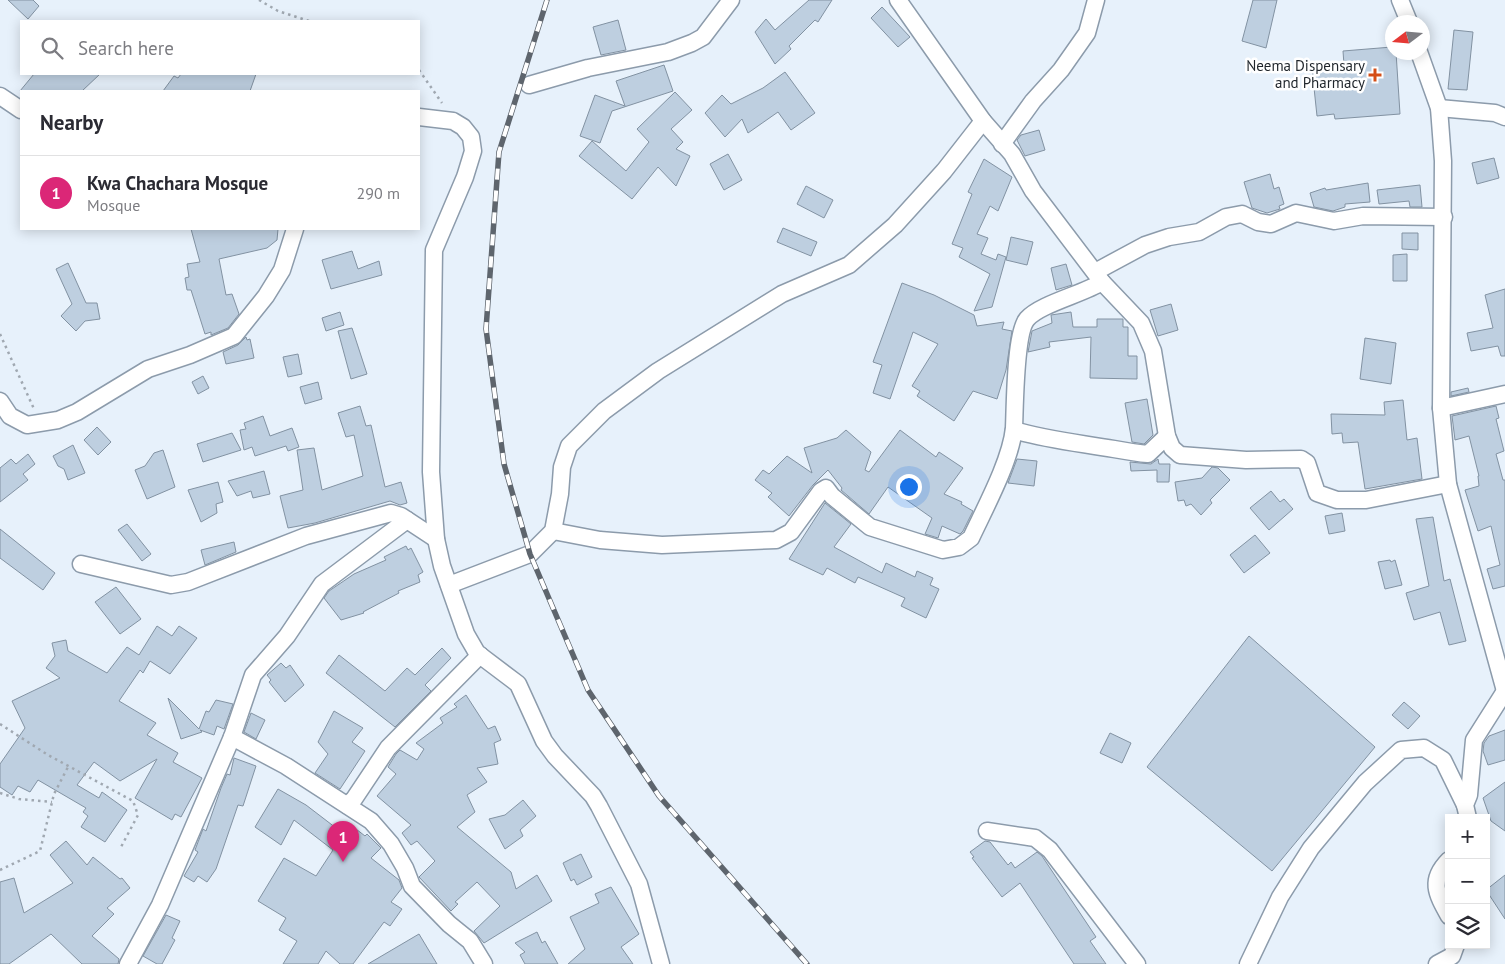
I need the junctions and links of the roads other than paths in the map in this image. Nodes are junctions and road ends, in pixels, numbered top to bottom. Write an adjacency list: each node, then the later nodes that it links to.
1 (731, 0): 7 (street)
2 (898, 0): 13 (street)
3 (1096, 0): 14 (street)
4 (1400, 0): 5 (street)
5 (1406, 15)
6 (1423, 60): 9 (street)
7 (529, 85)
8 (0, 96): 10 (street)
9 (1439, 108): 12 (street); 15 (street)
10 (20, 109)
11 (420, 116): 26 (street)
12 (1505, 117)
13 (983, 121): 14 (street); 25 (street)
14 (1002, 144): 17 (street)
15 (1444, 217): 17 (street); 20 (street)
16 (295, 230): 19 (street)
17 (1098, 277): 21 (street); 22 (street)
18 (1505, 394): 20 (street)
19 (0, 401)
20 (1441, 408): 23 (street)
21 (1014, 430): 22 (street); 25 (street)
22 (1167, 436): 23 (street)
23 (1448, 484): 30 (street)
24 (407, 520): 26 (street); 27 (street); 31 (street)
25 (553, 531): 28 (street)
26 (436, 539): 28 (street)
27 (81, 564)
28 (449, 584): 29 (street)
29 (480, 655): 32 (street); 40 (street)
30 (1505, 691): 33 (street)
31 (232, 737): 32 (street); 38 (street)
32 (347, 805): 39 (street)
33 (1466, 812): 42 (street)
34 (987, 832): 41 (street)
35 (1445, 864): 36 (street)
36 (1445, 909)
37 (1455, 949): 43 (street)
38 (128, 964)
39 (484, 964)
40 (661, 964)
41 (1138, 964)
42 (1248, 964)
43 (1437, 964)

